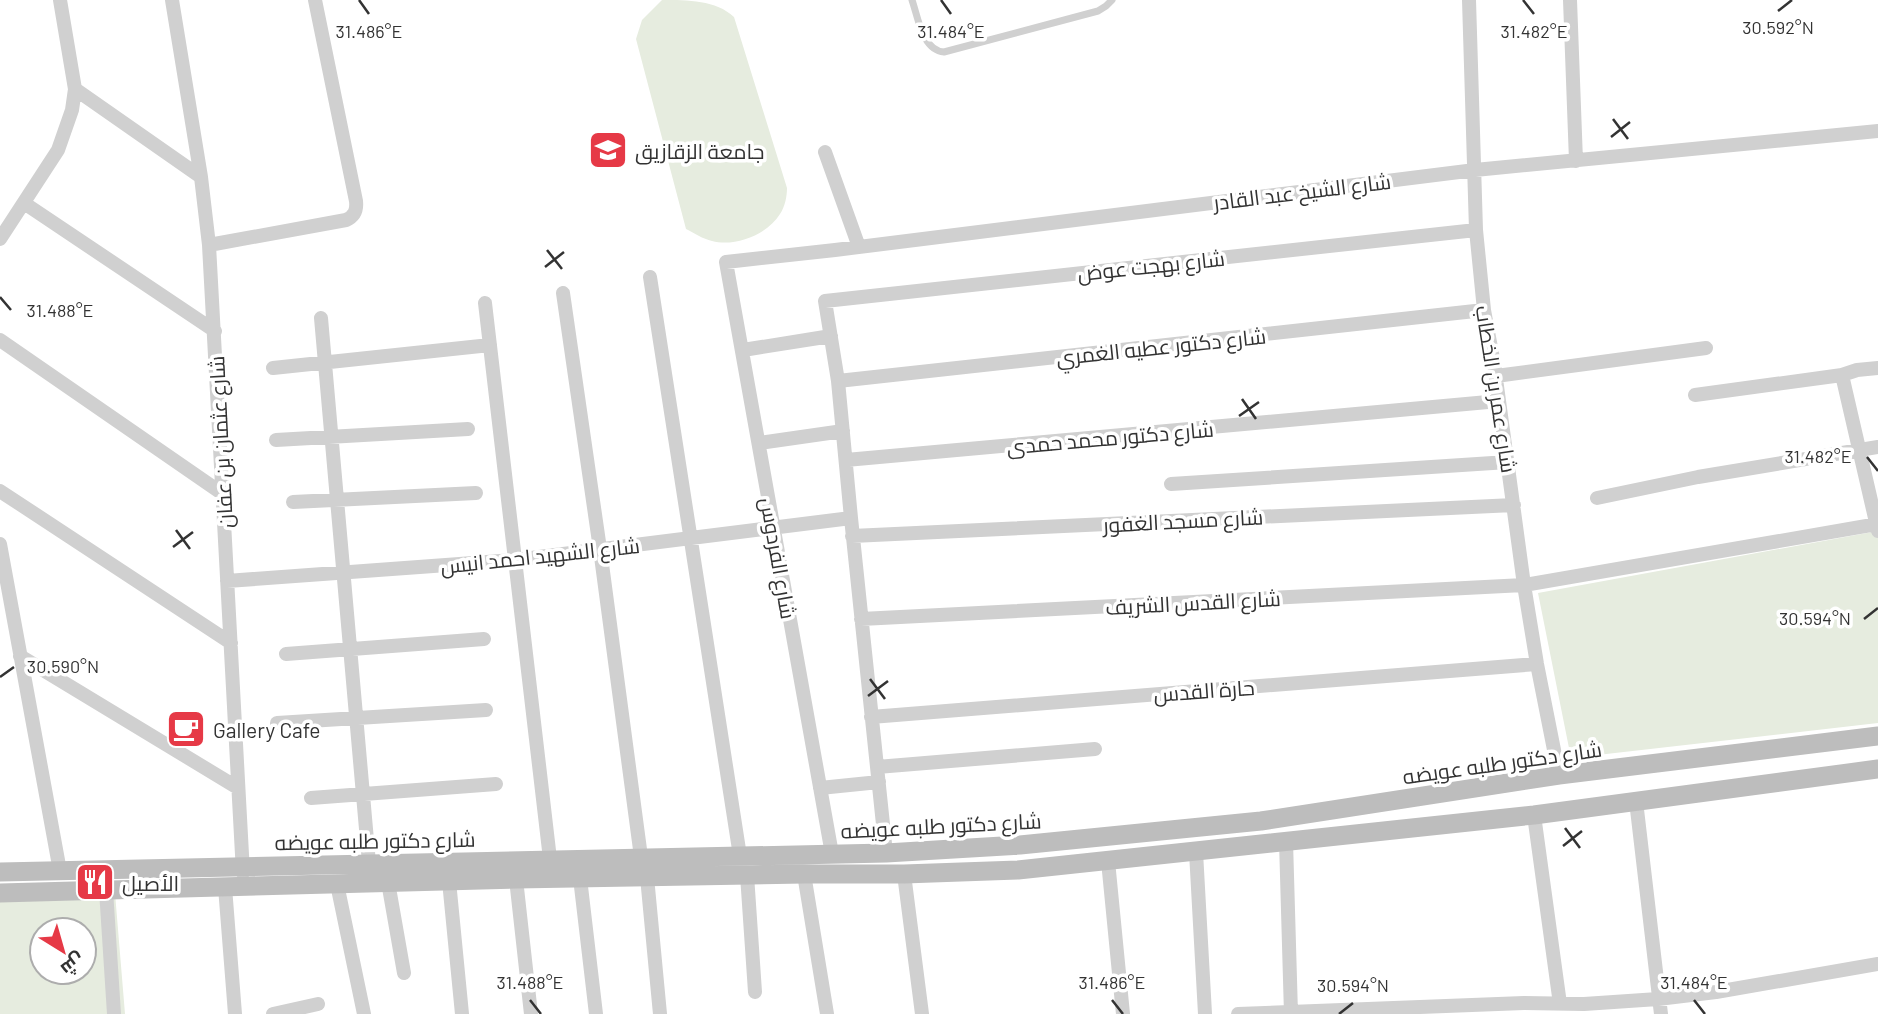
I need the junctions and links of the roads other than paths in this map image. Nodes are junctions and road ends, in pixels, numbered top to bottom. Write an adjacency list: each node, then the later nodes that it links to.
1 (60, 0): 8 (street)
2 (172, 0): 13 (street, شارع عثمان بن عفان)
3 (315, 0): 17 (street)
4 (912, 0): 5 (lane)
5 (1112, 0)
6 (1469, 0): 12 (street, شارع عمر بن الخطاب)
7 (1570, 0): 11 (street)
8 (75, 89): 13 (street); 14 (street)
9 (1878, 131): 11 (street, شارع الشيخ عبد القادر)
10 (825, 152): 18 (street)
11 (1576, 161): 12 (street, شارع الشيخ عبد القادر)
12 (1475, 170): 15 (street, شارع عمر بن الخطاب); 18 (street, شارع الشيخ عبد القادر)
13 (201, 177): 17 (street, شارع عثمان بن عفان)
14 (24, 203): 16 (street); 25 (street)
15 (1476, 230): 23 (street, شارع عمر بن الخطاب); 26 (street, شارع بهجت عوض)
16 (0, 239)
17 (209, 245): 25 (street, شارع عثمان بن عفان)
18 (859, 247): 19 (street, شارع الشيخ عبد القادر)
19 (726, 262): 30 (street, شارع الفردوس)
20 (650, 277): 60 (street)
21 (563, 293): 62 (street)
22 (485, 303): 28 (street)
23 (1484, 310): 35 (street, شارع عمر بن الخطاب); 36 (street, شارع دكتور عطيه الغمري)
24 (321, 318): 31 (street)
25 (215, 331): 51 (street, شارع عثمان بن عفان)
26 (831, 337): 30 (street); 36 (street)
27 (0, 340): 51 (street)
28 (490, 345): 31 (street); 63 (street)
29 (1706, 348): 35 (street)
30 (743, 350): 43 (street, شارع الفردوس)
31 (325, 362): 32 (street); 41 (street)
32 (273, 368)
33 (1878, 368): 34 (street)
34 (1842, 375): 37 (street); 45 (street)
35 (1496, 376): 38 (street, شارع عمر بن الخطاب)
36 (838, 381): 40 (street)
37 (1695, 394)
38 (1499, 401): 46 (street, شارع دكتور محمد حمدى); 47 (street, شارع عمر بن الخطاب)
39 (468, 429): 41 (street)
40 (843, 431): 43 (street); 46 (street)
41 (332, 437): 42 (street); 53 (street)
42 (276, 440)
43 (759, 443): 58 (street, شارع الفردوس)
44 (1878, 447): 45 (street)
45 (1858, 450): 52 (street); 57 (street)
46 (846, 460): 56 (street)
47 (1508, 462): 48 (street); 55 (street, شارع عمر بن الخطاب)
48 (1171, 484)
49 (0, 491): 69 (street)
50 (476, 493): 53 (street)
51 (223, 494): 65 (street, شارع عثمان بن عفان)
52 (1597, 498)
53 (337, 500): 54 (street); 64 (street)
54 (292, 502)
55 (1514, 505): 59 (street, شارع مسجد الغفور); 66 (street, شارع عمر بن الخطاب)
56 (850, 518): 58 (street, شارع الشهيد احمد انيس); 59 (street)
57 (1878, 527): 66 (street, شارع القدس الشريف)
58 (774, 528): 60 (street, شارع الشهيد احمد انيس); 86 (street, شارع الفردوس)
59 (852, 536): 67 (street)
60 (690, 538): 62 (street, شارع الشهيد احمد انيس); 101 (street)
61 (0, 544): 72 (street)
62 (600, 550): 63 (street, شارع الشهيد احمد انيس); 97 (street)
63 (515, 560): 64 (street, شارع الشهيد احمد انيس); 98 (street)
64 (344, 572): 65 (street, شارع الشهيد احمد انيس); 70 (street)
65 (228, 581): 69 (street, شارع عثمان بن عفان)
66 (1524, 585): 67 (street, شارع القدس الشريف); 73 (street, شارع عمر بن الخطاب)
67 (861, 619): 75 (street)
68 (484, 639): 70 (street)
69 (231, 643): 87 (street, شارع عثمان بن عفان)
70 (351, 649): 71 (street); 76 (street)
71 (286, 654)
72 (20, 656): 87 (street); 103 (street)
73 (1537, 664): 75 (street, حارة القدس); 83 (street, شارع عمر بن الخطاب)
74 (486, 709): 76 (street)
75 (871, 717): 81 (street)
76 (356, 718): 77 (street); 89 (street)
77 (277, 723)
78 (1878, 736): 80 (street, شارع دكتور طلبه عويضه)
79 (1096, 749): 81 (street)
80 (1720, 755): 83 (street, شارع دكتور طلبه عويضه); 88 (street)
81 (877, 767): 84 (street)
82 (1878, 769): 88 (street, شارع دكتور طلبه عويضه)
83 (1559, 775): 95 (street, شارع دكتور طلبه عويضه)
84 (878, 782): 86 (street); 95 (street)
85 (496, 784): 89 (street)
86 (820, 788): 96 (street, شارع الفردوس)
87 (238, 789): 102 (street, شارع عثمان بن عفان)
88 (1725, 789): 91 (street, شارع دكتور طلبه عويضه)
89 (363, 794): 90 (street); 100 (street)
90 (311, 798)
91 (1636, 801): 92 (street, شارع دكتور طلبه عويضه); 119 (street)
92 (1534, 816): 93 (street, شارع دكتور طلبه عويضه); 121 (street)
93 (1286, 841): 94 (street, شارع دكتور طلبه عويضه); 125 (street)
94 (1196, 852): 99 (street, شارع دكتور طلبه عويضه); 137 (street)
95 (886, 853): 96 (street, شارع دكتور طلبه عويضه)
96 (832, 854): 101 (street, شارع دكتور طلبه عويضه)
97 (641, 858): 98 (street, شارع دكتور طلبه عويضه); 101 (street, شارع دكتور طلبه عويضه)
98 (550, 859): 100 (street, شارع دكتور طلبه عويضه)
99 (1108, 861): 106 (street, شارع دكتور طلبه عويضه); 136 (street)
100 (369, 863): 102 (street, شارع دكتور طلبه عويضه)
101 (743, 865): 105 (street, شارع دكتور طلبه عويضه); 107 (street, شارع دكتور طلبه عويضه); 118 (street)
102 (242, 866): 103 (street, شارع دكتور طلبه عويضه); 113 (street, شارع عثمان بن عفان)
103 (60, 871): 104 (street, شارع دكتور طلبه عويضه)
104 (0, 872)
105 (804, 874): 106 (street, شارع دكتور طلبه عويضه); 134 (street)
106 (904, 874): 135 (street)
107 (647, 877): 108 (street, شارع دكتور طلبه عويضه); 133 (street)
108 (580, 878): 109 (street, شارع دكتور طلبه عويضه); 132 (street)
109 (516, 879): 110 (street, شارع دكتور طلبه عويضه); 131 (street)
110 (449, 881): 111 (street, شارع دكتور طلبه عويضه); 130 (street)
111 (388, 883): 112 (street, شارع دكتور طلبه عويضه); 117 (street)
112 (337, 884): 113 (street, شارع دكتور طلبه عويضه); 129 (street)
113 (234, 887): 114 (street, شارع دكتور طلبه عويضه); 127 (street, شارع عثمان بن عفان)
114 (106, 890): 115 (street, شارع دكتور طلبه عويضه); 126 (street)
115 (0, 892)
116 (1878, 964): 119 (street)
117 (404, 973)
118 (755, 992)
119 (1658, 999): 122 (street); 139 (street)
120 (318, 1004): 128 (street)
121 (1560, 1004): 122 (street); 123 (street)
122 (1585, 1009)
123 (1451, 1010): 124 (street)
124 (1373, 1011): 125 (street)
125 (1291, 1013): 138 (street)
126 (114, 1014)
127 (235, 1014)
128 (273, 1014)
129 (364, 1014)
130 (462, 1014)
131 (531, 1014)
132 (596, 1014)
133 (660, 1014)
134 (827, 1014)
135 (922, 1014)
136 (1123, 1014)
137 (1205, 1014)
138 (1238, 1014)
139 (1661, 1014)

